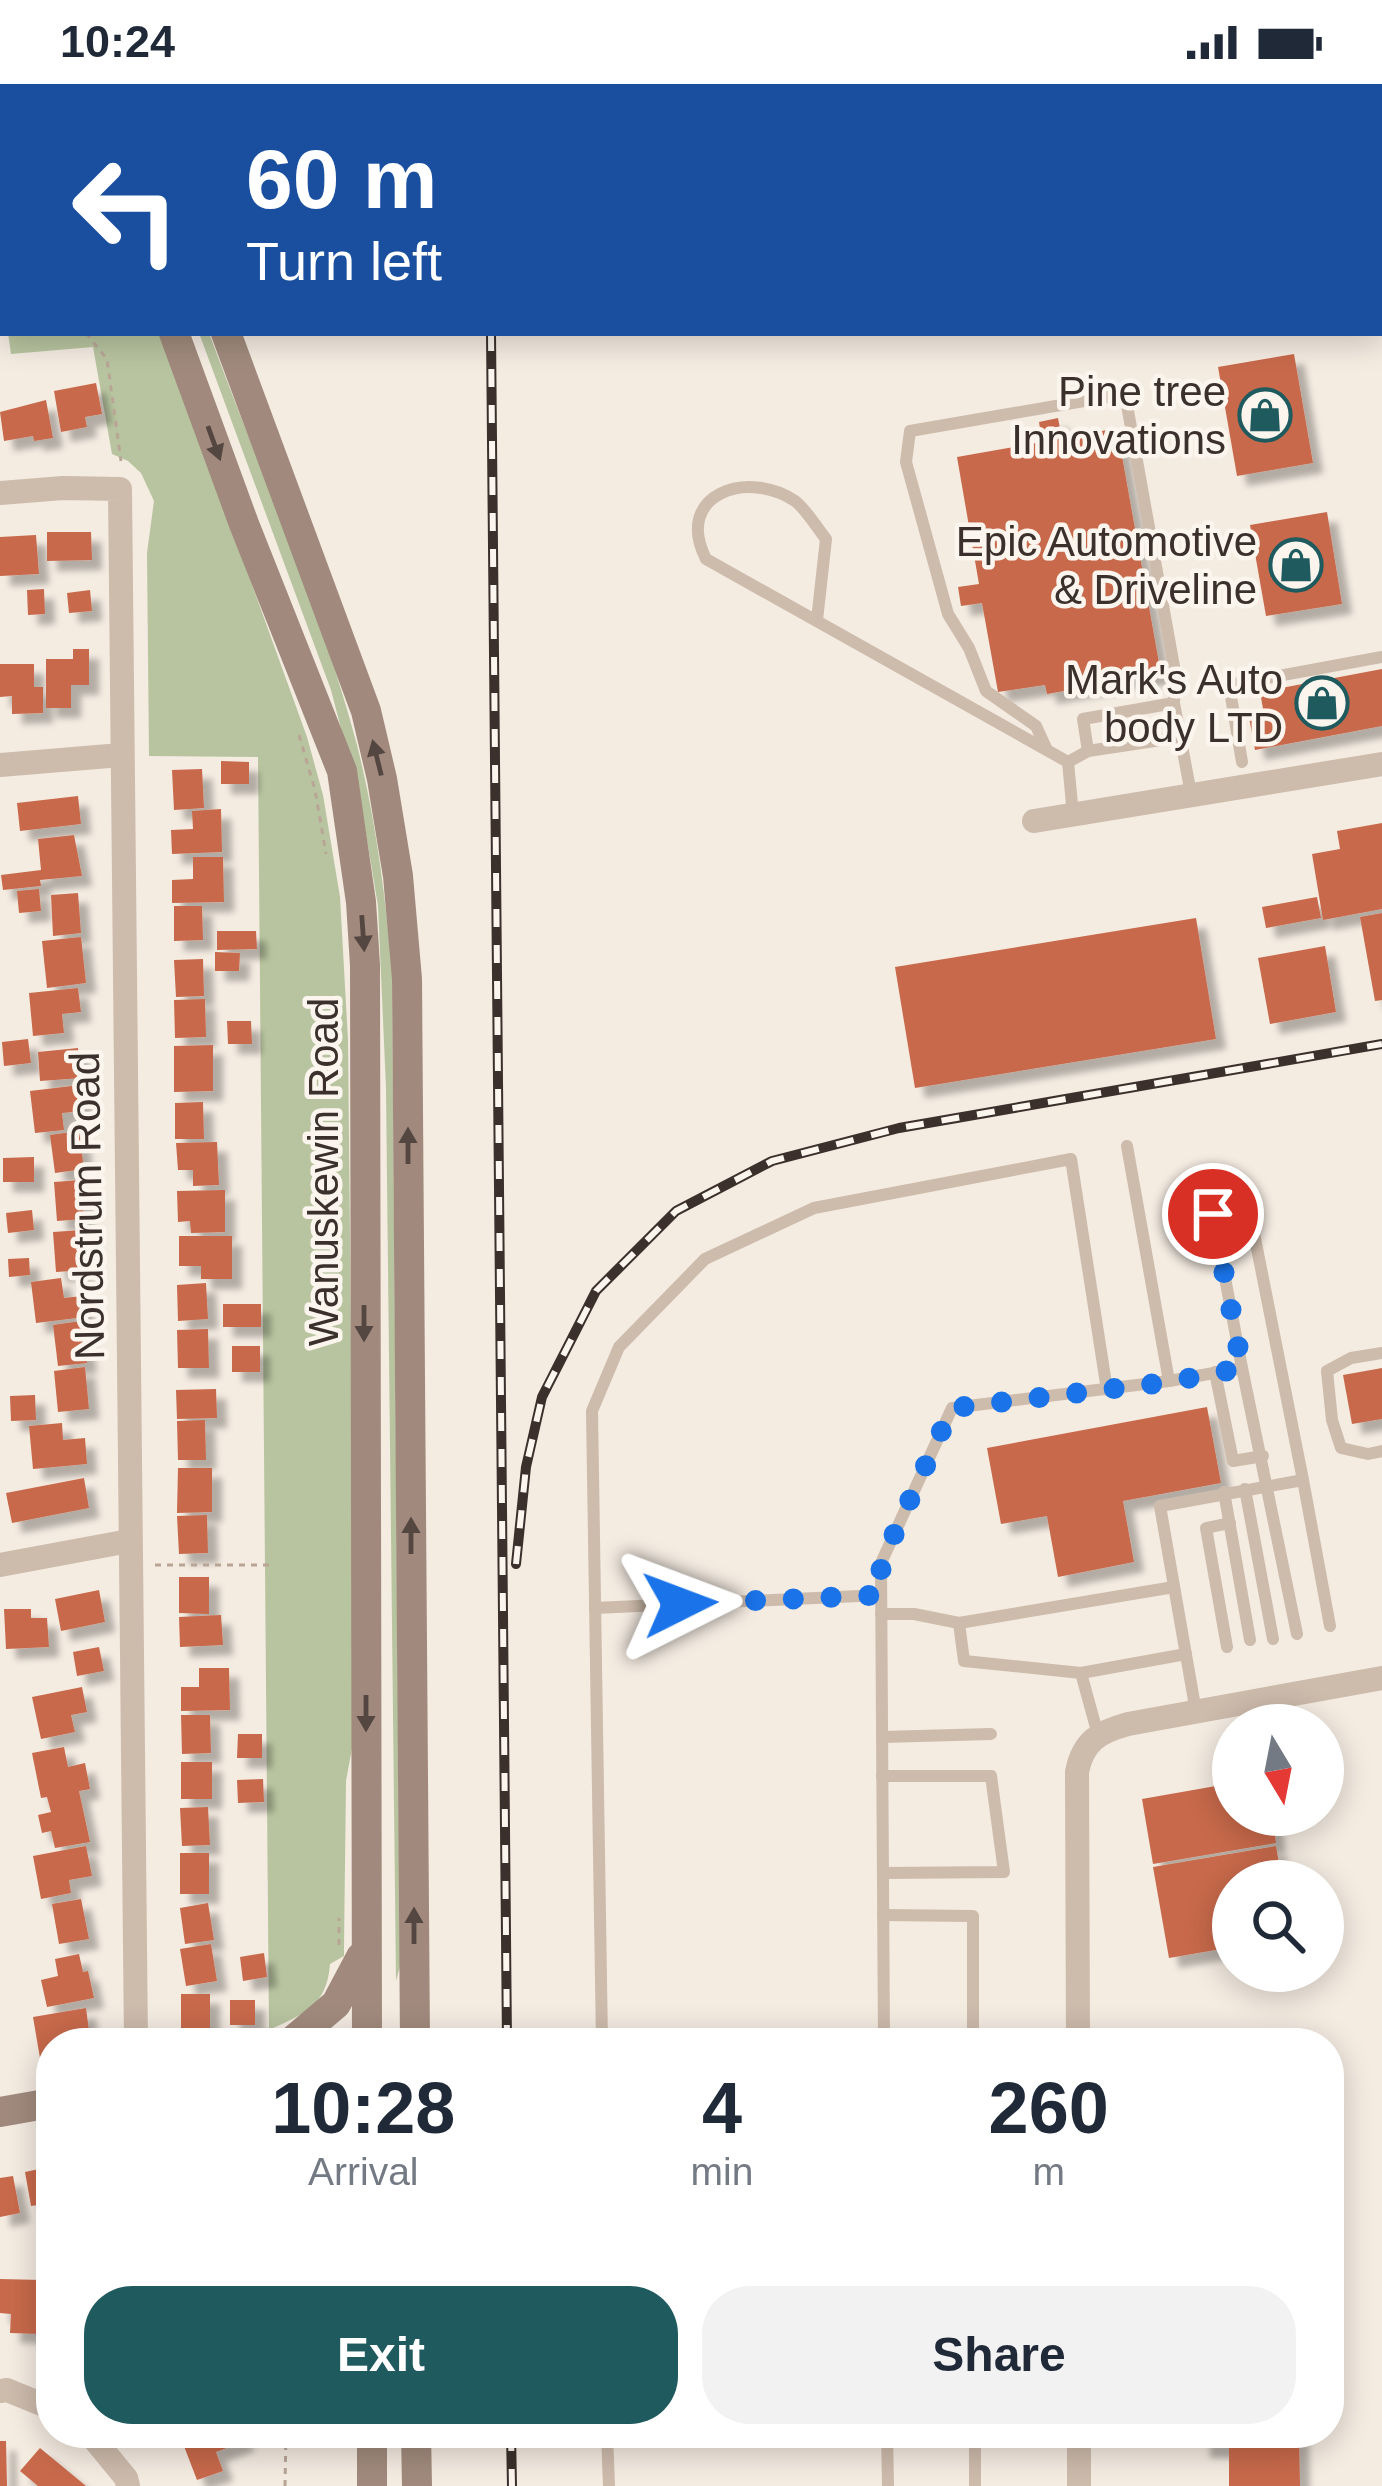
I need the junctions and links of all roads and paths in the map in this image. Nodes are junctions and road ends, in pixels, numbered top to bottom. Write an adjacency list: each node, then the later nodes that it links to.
1 (89, 336): 4 (path)
2 (175, 336): 60 (main road, Wanuskewin Road, one-way to 60)
3 (227, 336): 64 (main road, Wanuskewin Road, one-way to 3)
4 (121, 461)
5 (0, 493): 13 (street, Nordstrum Road)
6 (817, 620): 6 (lane); 11 (lane)
7 (1382, 657): 15 (lane)
8 (1174, 703): 10 (lane); 11 (lane); 12 (lane)
9 (295, 722): 21 (path)
10 (1180, 737): 12 (lane); 18 (lane)
11 (1046, 748): 14 (lane)
12 (1088, 751): 14 (lane)
13 (121, 755): 17 (street); 35 (street, Nordstrum Road)
14 (1068, 762): 19 (lane)
15 (1242, 762)
16 (1382, 764): 18 (street)
17 (0, 765)
18 (1192, 795): 19 (street)
19 (1073, 815): 20 (street)
20 (1034, 821)
21 (327, 856)
22 (1127, 1145): 26 (lane)
23 (1382, 1353): 28 (lane)
24 (1242, 1368): 25 (lane); 29 (lane); 30 (lane)
25 (1215, 1372): 26 (lane); 29 (lane)
26 (1169, 1382): 27 (lane)
27 (1107, 1390): 40 (lane); 41 (lane)
28 (1382, 1451)
29 (1263, 1456): 31 (lane)
30 (1304, 1480): 31 (lane); 44 (lane)
31 (1269, 1485): 32 (lane); 45 (lane)
32 (1246, 1490): 33 (lane); 46 (lane)
33 (1224, 1492): 34 (lane); 39 (lane)
34 (1230, 1523): 47 (lane); 48 (lane)
35 (129, 1541): 36 (street); 38 (street, Nordstrum Road)
36 (0, 1565)
37 (269, 1565): 38 (path)
38 (129, 1569): 61 (street, Nordstrum Road)
39 (1174, 1587): 43 (lane); 49 (lane)
40 (881, 1595): 41 (lane); 42 (lane)
41 (595, 1608): 65 (lane)
42 (881, 1614): 43 (lane); 55 (lane)
43 (959, 1623): 50 (lane)
44 (1330, 1626)
45 (1297, 1634)
46 (1274, 1639)
47 (1250, 1640)
48 (1227, 1647)
49 (1186, 1654): 50 (lane); 52 (lane)
50 (1081, 1673): 54 (lane)
51 (1382, 1678): 52 (street)
52 (1196, 1712): 54 (street)
53 (991, 1734): 55 (lane)
54 (1098, 1735): 68 (street)
55 (882, 1737): 56 (lane)
56 (882, 1777): 57 (lane); 57 (lane)
57 (883, 1873): 58 (lane)
58 (883, 1915): 66 (lane); 67 (lane)
59 (340, 1917): 60 (path)
60 (352, 1950): 62 (main road); 63 (main road, Wanuskewin Road)
61 (136, 2028)
62 (307, 2028)
63 (366, 2028)
64 (415, 2028)
65 (602, 2028)
66 (884, 2028)
67 (974, 2028)
68 (1078, 2028)
69 (36, 2106): 70 (main road)
70 (0, 2113)
71 (0, 2391): 72 (street)
72 (36, 2402)
73 (101, 2448): 81 (street)
74 (286, 2448): 82 (path)
75 (372, 2448): 83 (main road)
76 (416, 2448): 84 (main road)
77 (608, 2448): 85 (lane)
78 (887, 2448): 86 (lane)
79 (975, 2448): 87 (lane)
80 (1079, 2448): 88 (street)
81 (128, 2486)
82 (285, 2486)
83 (372, 2486)
84 (417, 2486)
85 (609, 2486)
86 (888, 2486)
87 (975, 2486)
88 (1079, 2486)

